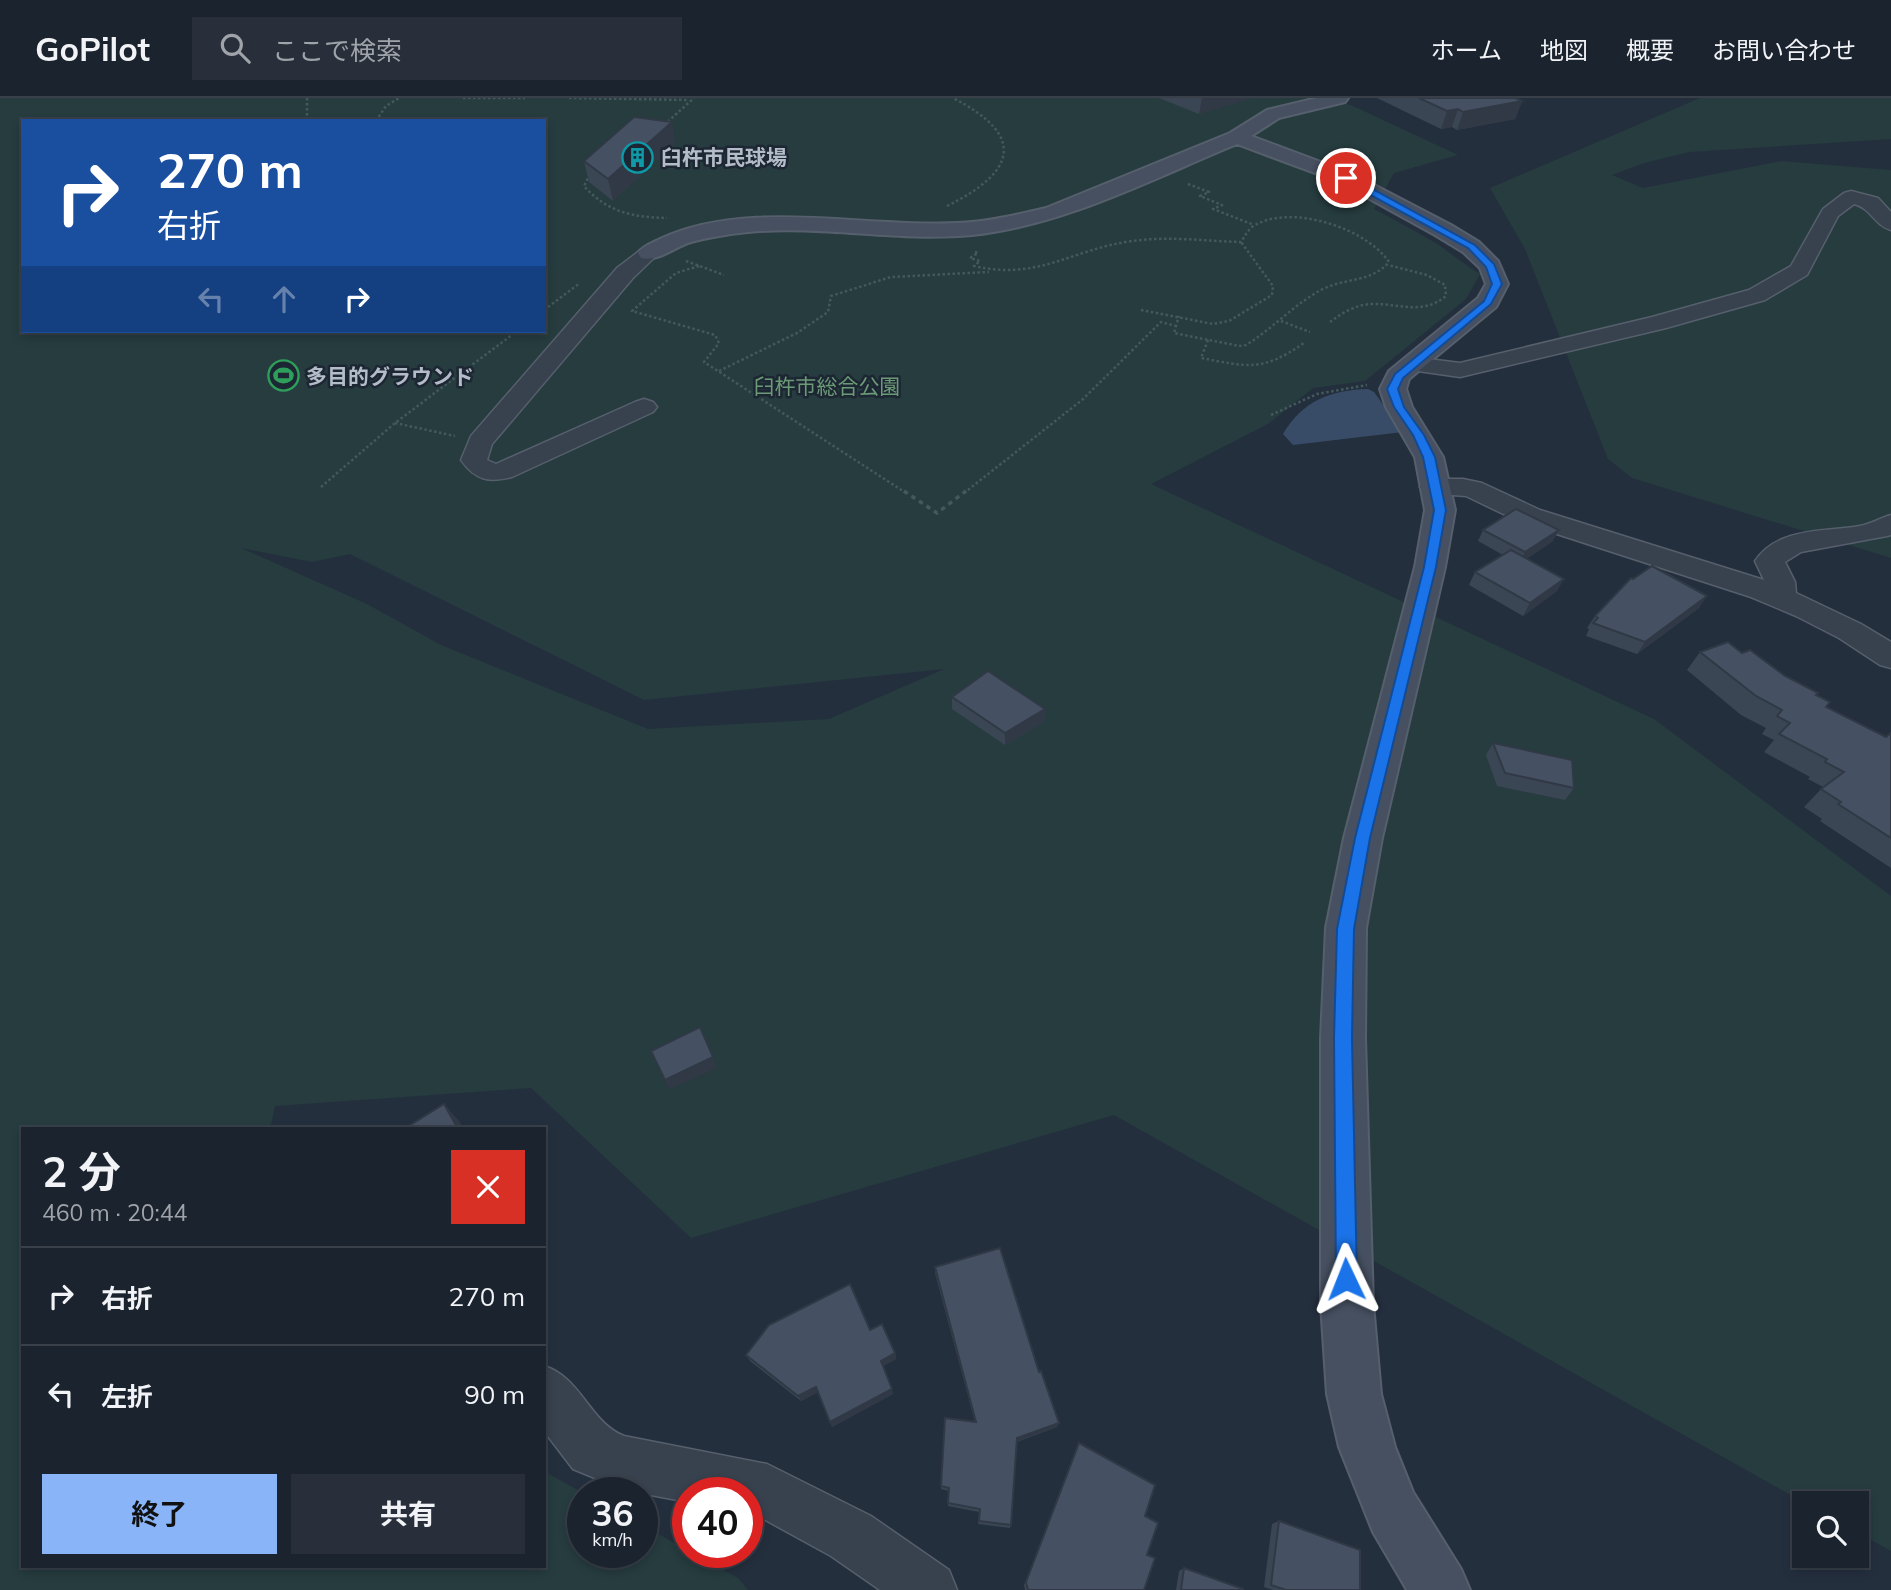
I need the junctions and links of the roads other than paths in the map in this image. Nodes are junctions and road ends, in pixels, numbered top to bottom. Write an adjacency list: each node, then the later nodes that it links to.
1 (1329, 99): 2 (street)
2 (1237, 137): 4 (street); 5 (street)
3 (1891, 224): 5 (street)
4 (649, 253): 6 (street)
5 (1412, 364): 7 (street)
6 (644, 408)
7 (1434, 487): 9 (street); 13 (street)
8 (1891, 524): 9 (street)
9 (1781, 598): 10 (street)
10 (1891, 657)
11 (546, 1392): 12 (street)
12 (929, 1590)
13 (1440, 1590)

